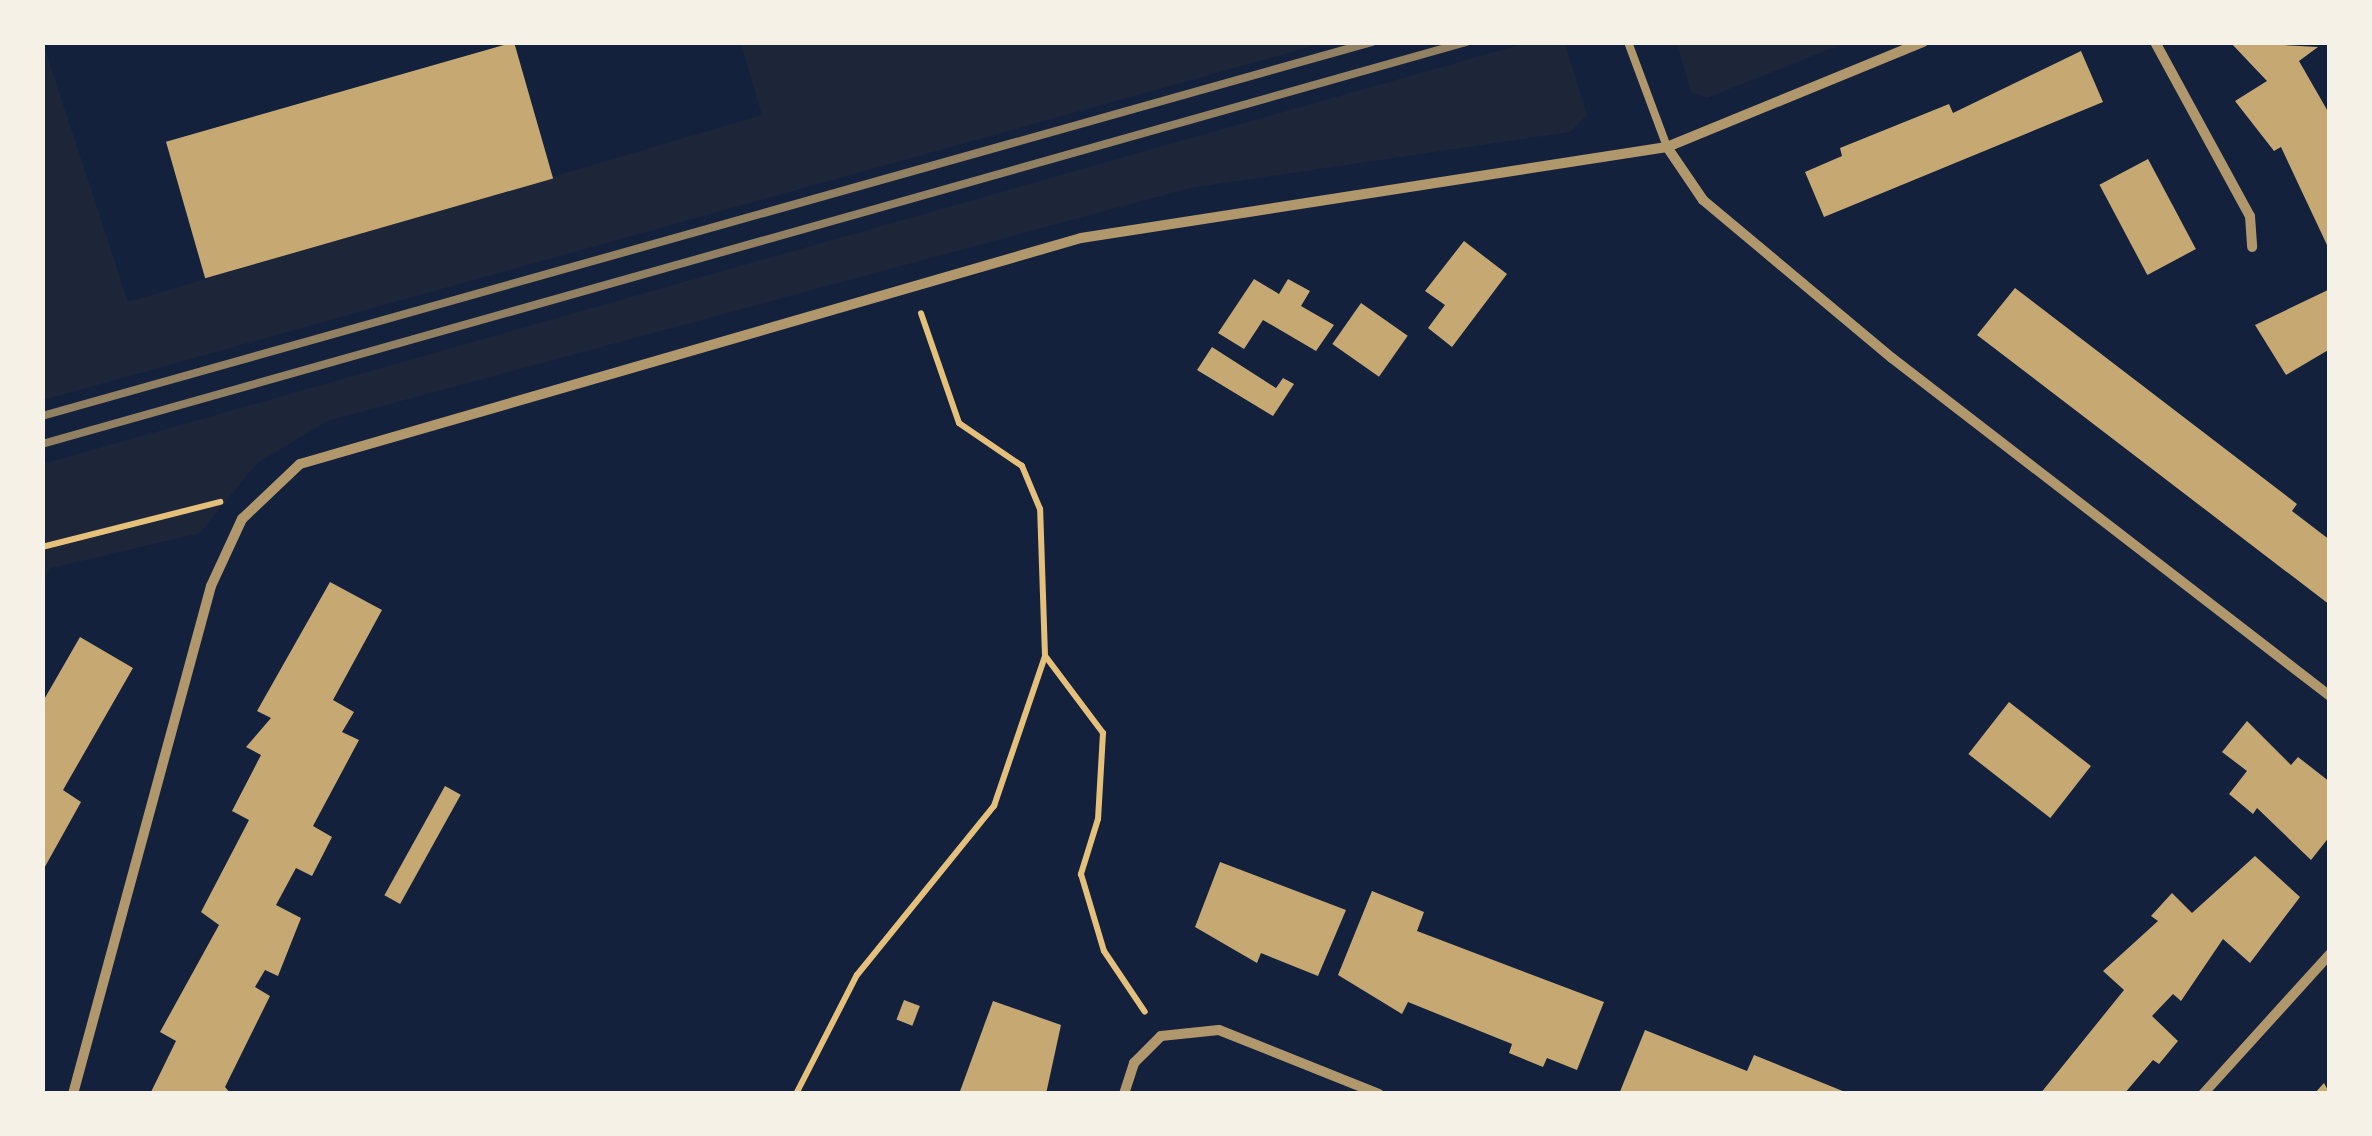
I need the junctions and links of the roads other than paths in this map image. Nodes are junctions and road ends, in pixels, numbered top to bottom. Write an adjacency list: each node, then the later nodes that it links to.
1 (1628, 42): 4 (lane)
2 (1922, 42): 4 (street)
3 (2155, 42): 5 (street)
4 (1667, 147): 6 (street); 8 (street)
5 (2252, 247)
6 (2330, 696)
7 (2330, 954): 11 (street)
8 (73, 1094)
9 (1124, 1094): 10 (street)
10 (1379, 1094)
11 (2203, 1094)

